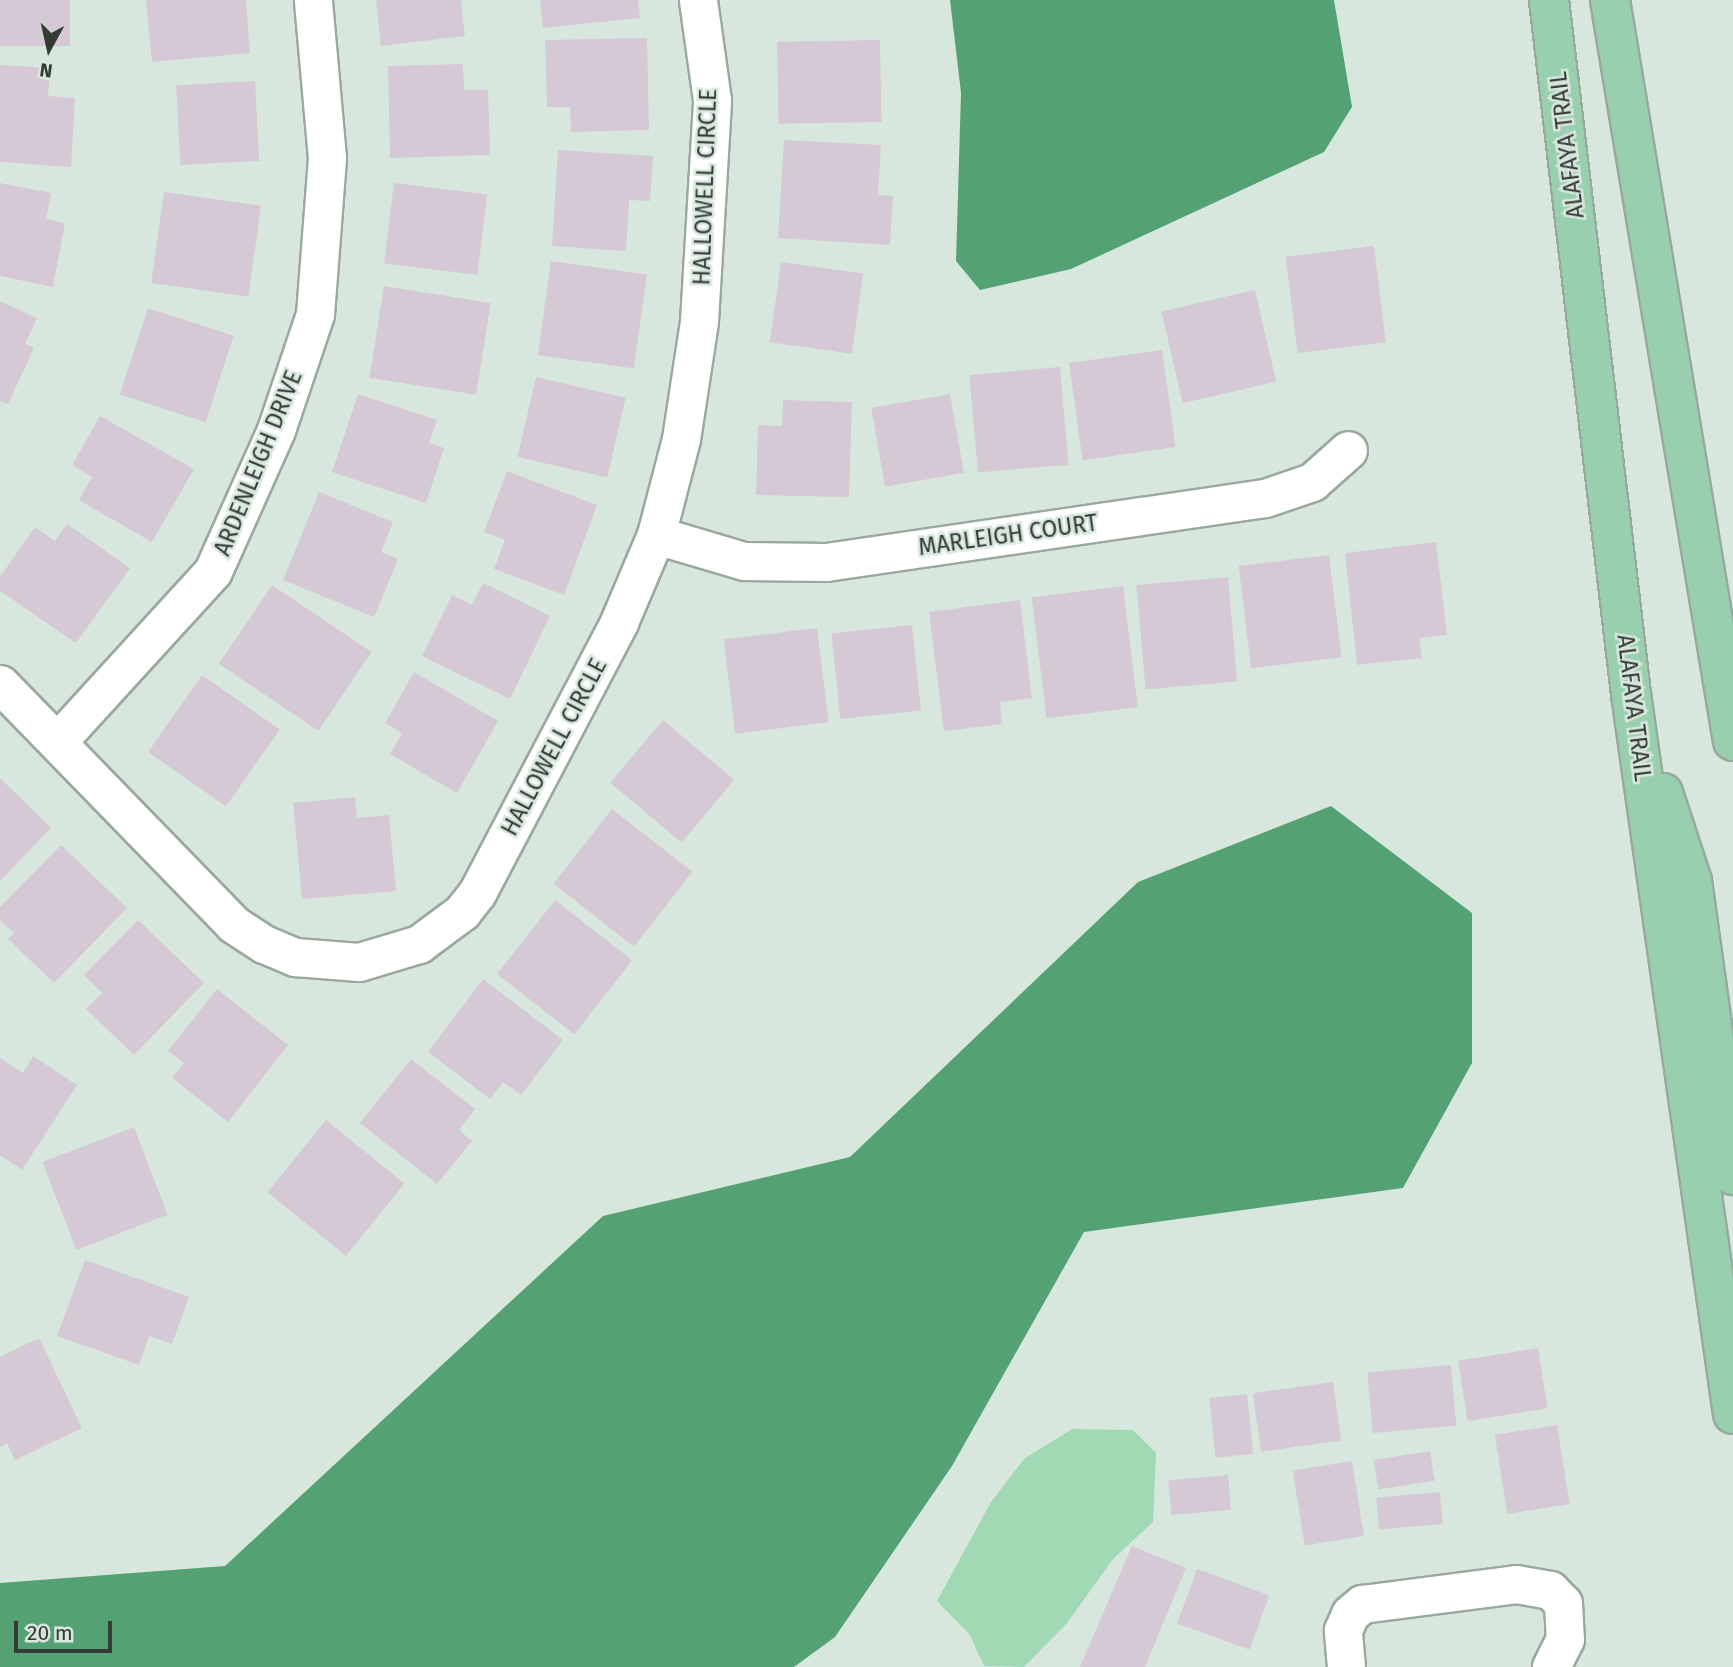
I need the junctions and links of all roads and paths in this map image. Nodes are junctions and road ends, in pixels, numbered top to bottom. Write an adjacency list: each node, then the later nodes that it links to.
1 (313, 0): 10 (street, ARDENLEIGH DRIVE)
2 (698, 0): 6 (street, HALLOWELL CIRCLE)
3 (1549, 0): 8 (main road, ALAFAYA TRAIL)
4 (1610, 0): 9 (main road)
5 (1348, 450): 6 (street, MARLEIGH COURT)
6 (656, 535): 10 (street, HALLOWELL CIRCLE)
7 (0, 684): 10 (street, HALLOWELL CIRCLE)
8 (1631, 694): 11 (main road); 12 (main road, ALAFAYA TRAIL)
9 (1733, 741)
10 (57, 742)
11 (1733, 1175)
12 (1733, 1413)
13 (1346, 1667): 14 (street)
14 (1551, 1667)

